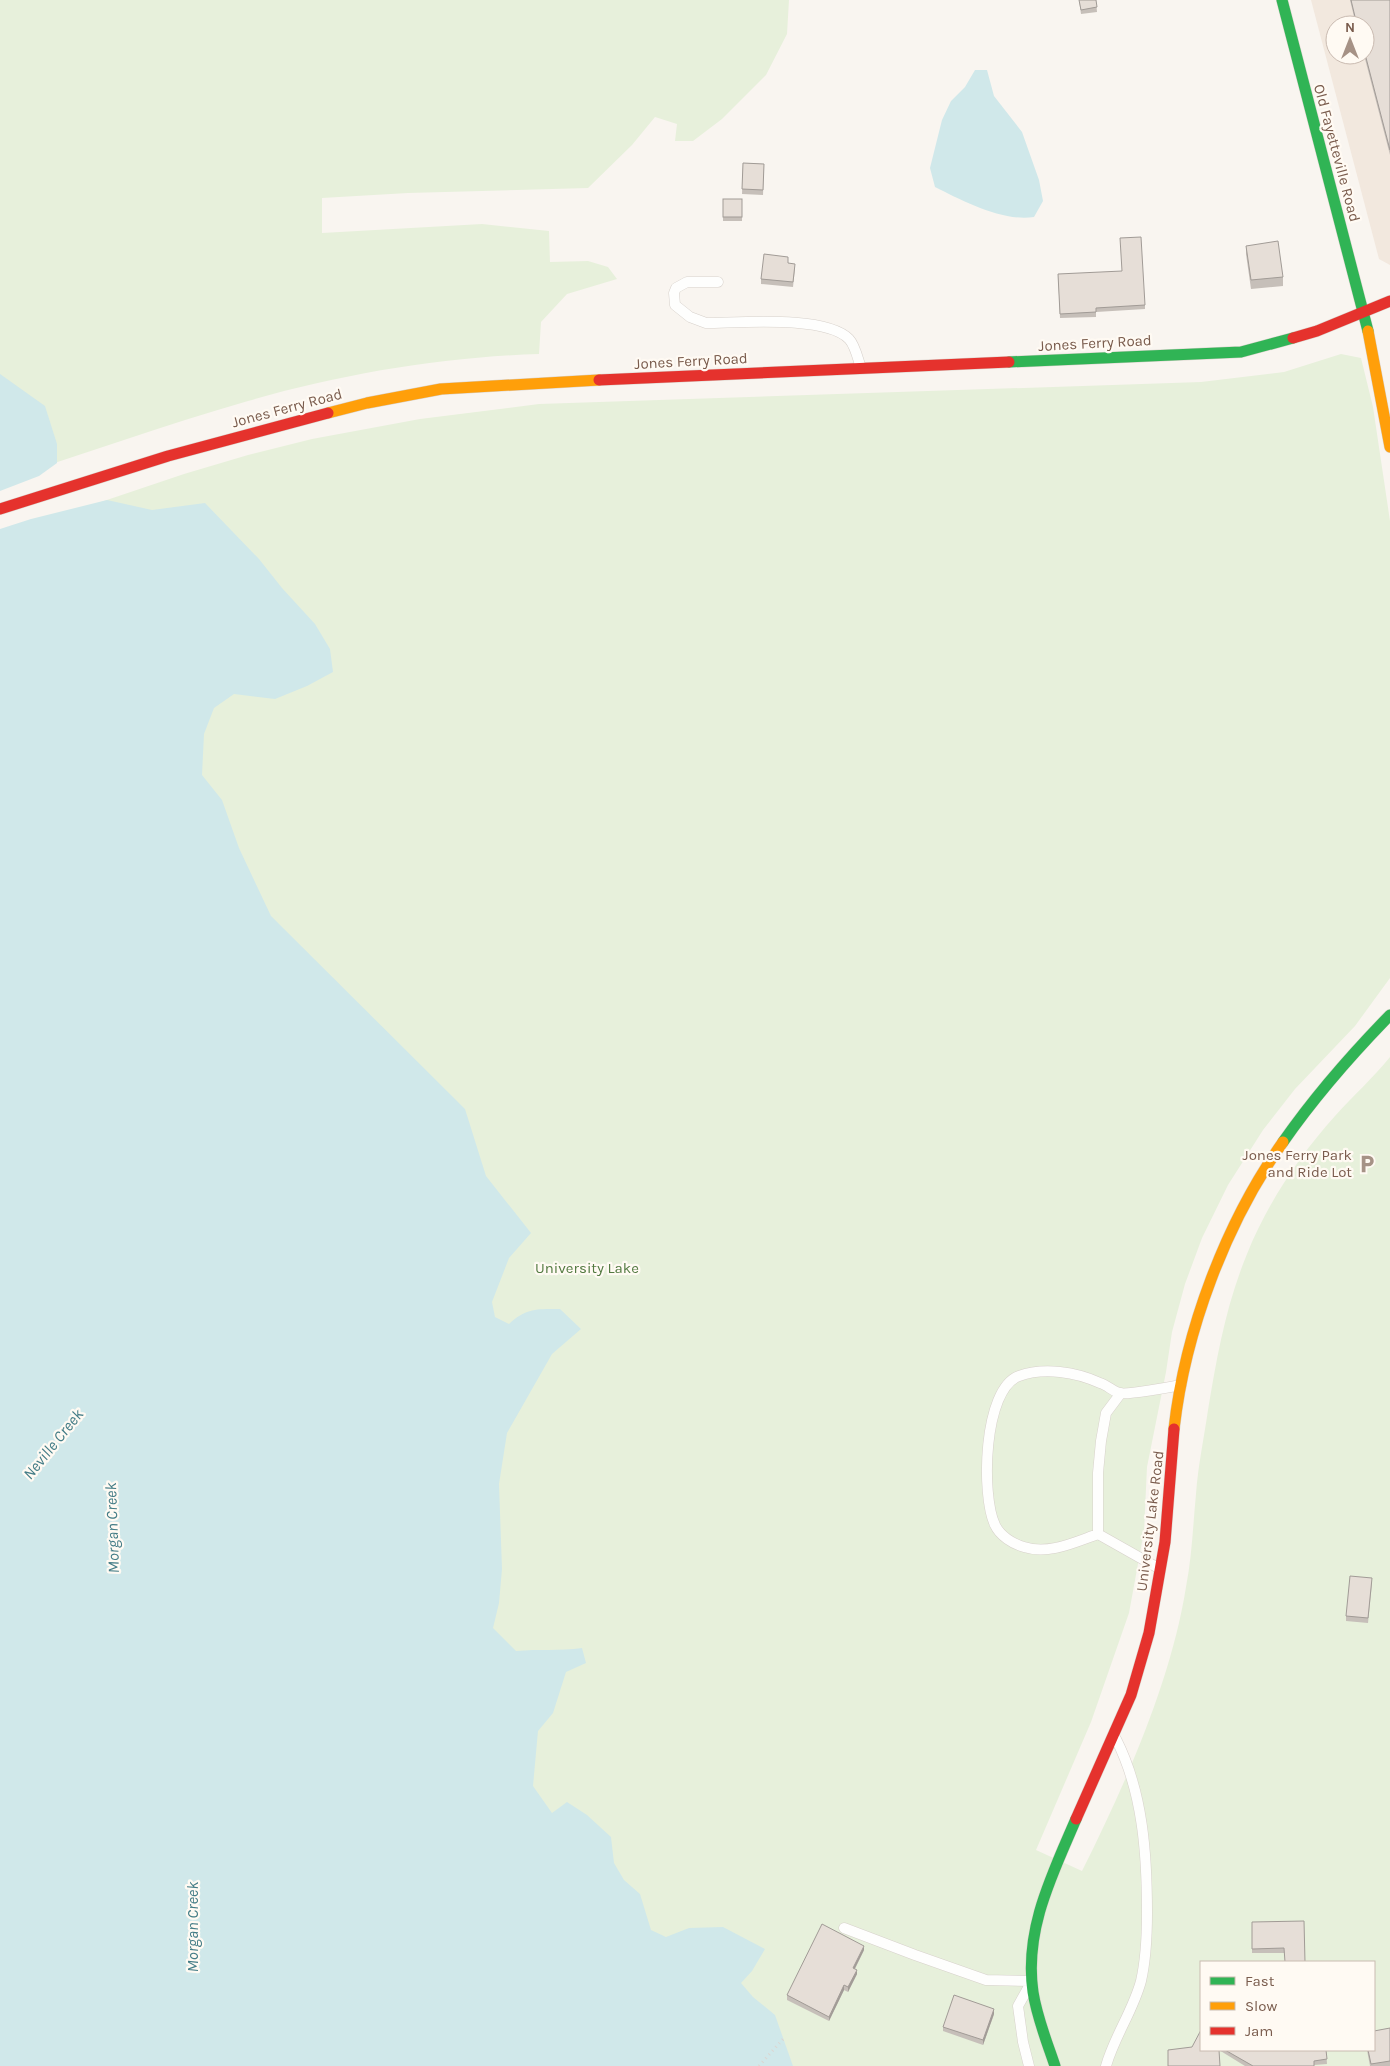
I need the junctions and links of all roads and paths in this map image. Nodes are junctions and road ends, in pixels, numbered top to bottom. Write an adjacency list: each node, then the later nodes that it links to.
1 (1282, 0): 4 (street, Old Fayetteville Road)
2 (718, 282): 5 (lane)
3 (1390, 301): 4 (street, Jones Ferry Road)
4 (1363, 313): 5 (street, Jones Ferry Road); 6 (street, Old Fayetteville Road)
5 (861, 368): 7 (street, Jones Ferry Road)
6 (1390, 447)
7 (0, 510)
8 (1390, 1015): 9 (street, University Lake Road)
9 (1183, 1385): 10 (lane); 12 (street, University Lake Road)
10 (1121, 1393): 11 (lane); 11 (lane)
11 (1098, 1534): 12 (lane)
12 (1161, 1569): 13 (street, University Lake Road)
13 (1113, 1733): 15 (street, University Lake Road); 20 (lane)
14 (844, 1928): 15 (lane)
15 (1032, 1981): 18 (lane); 19 (street, University Lake Road)
16 (784, 2038): 17 (path)
17 (759, 2066)
18 (1029, 2066)
19 (1055, 2066)
20 (1106, 2066)

